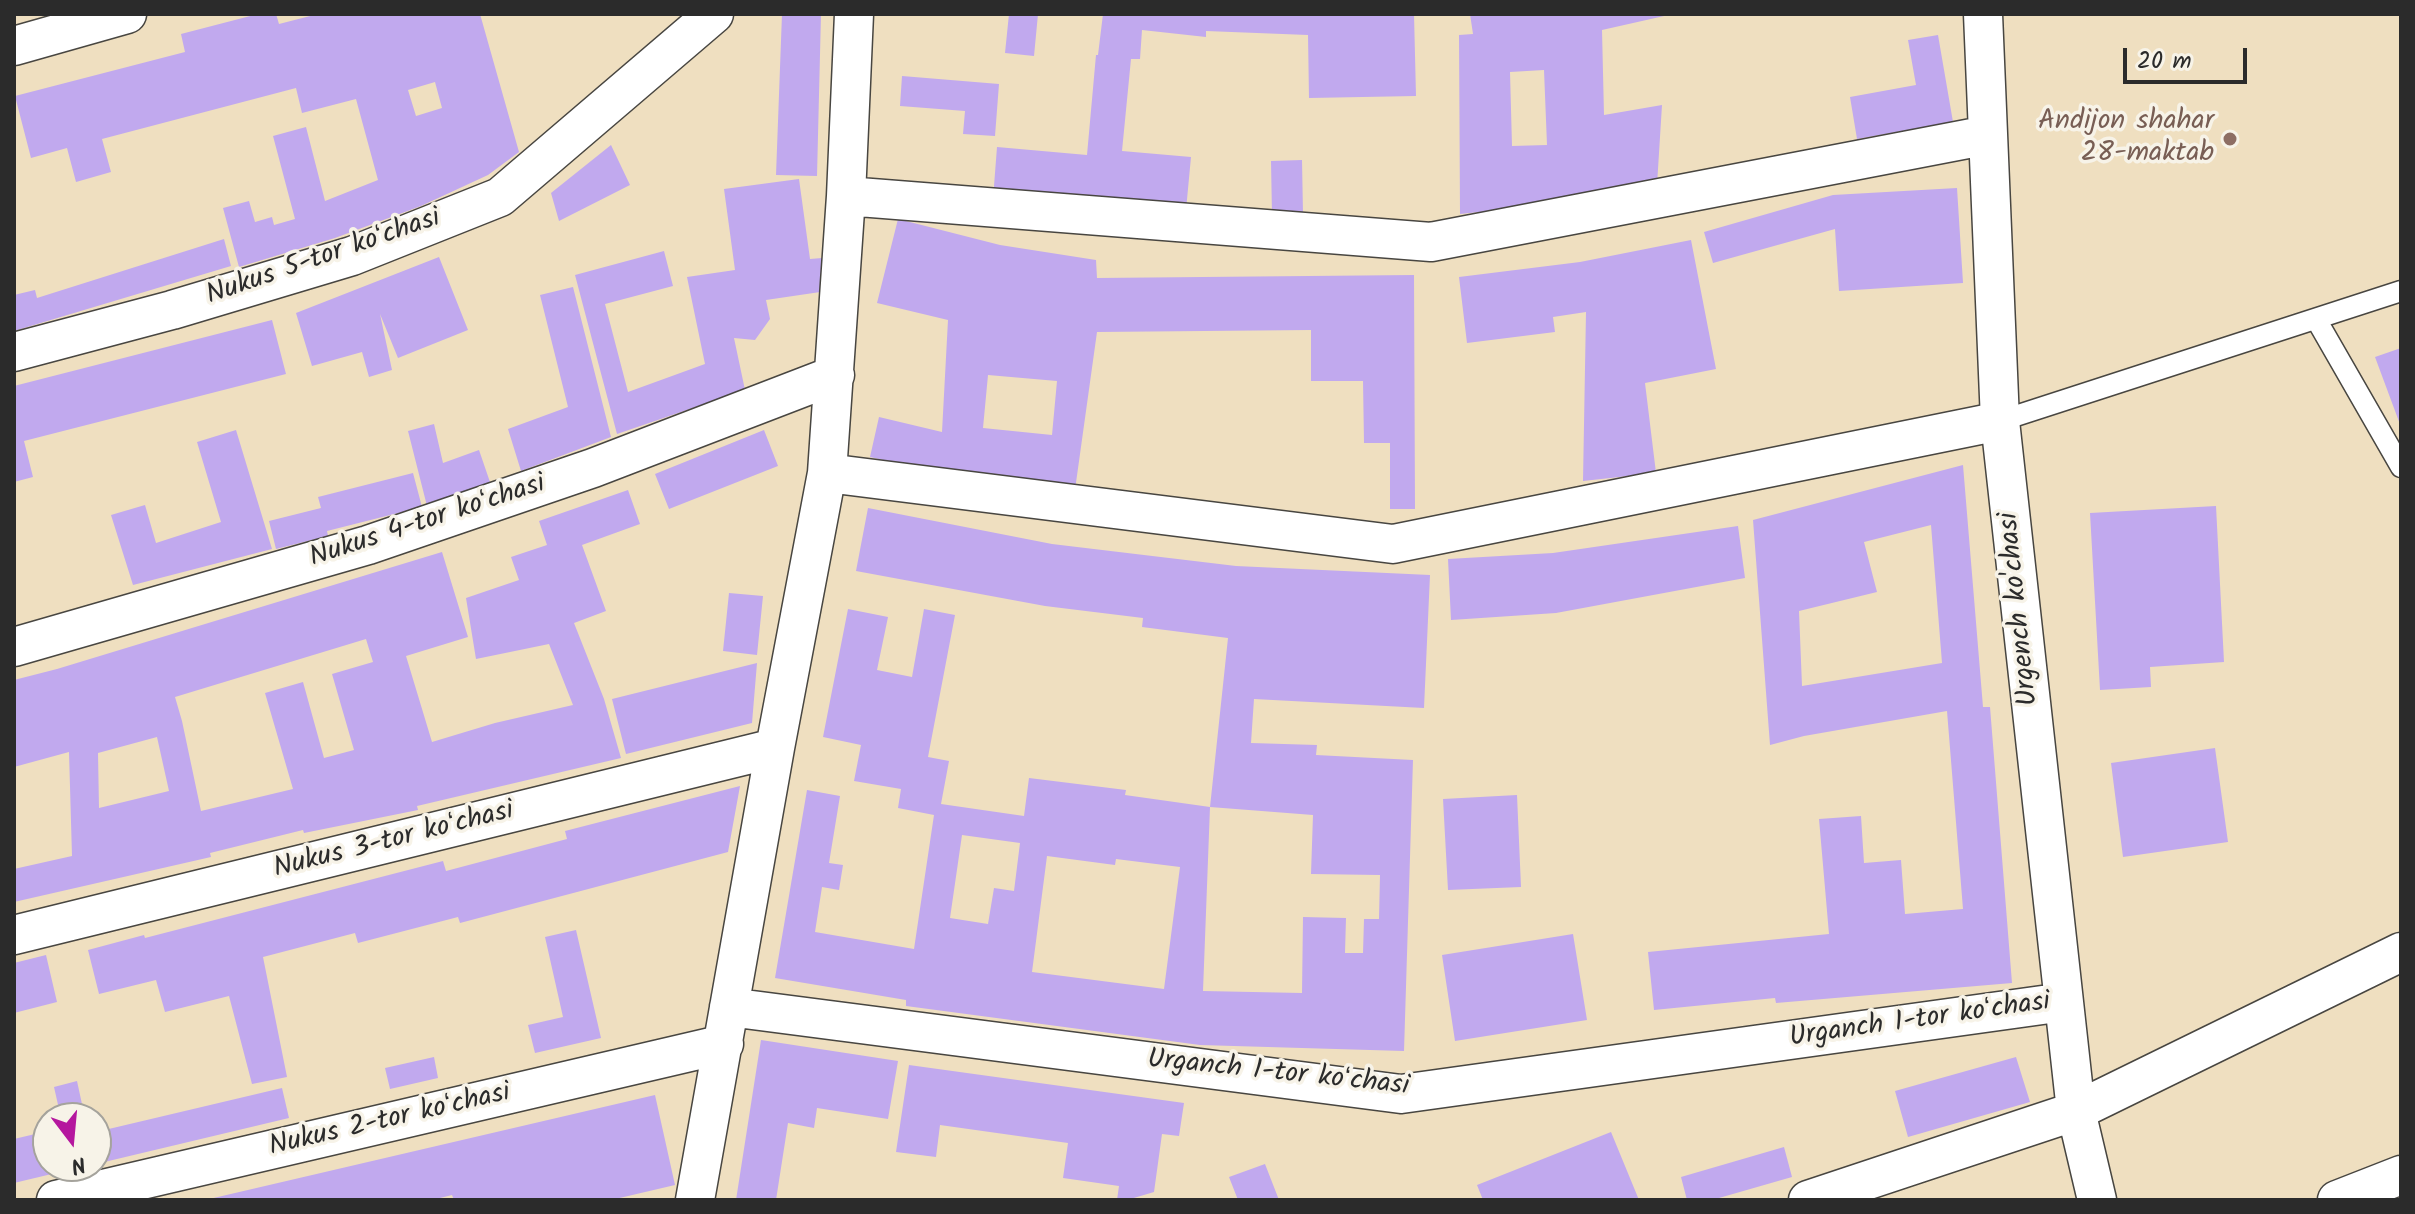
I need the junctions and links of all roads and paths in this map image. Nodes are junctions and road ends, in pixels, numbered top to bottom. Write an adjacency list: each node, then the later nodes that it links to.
1 (127, 14): 5 (street)
2 (714, 14): 10 (street, Nukus 5-tor koʻchasi)
3 (854, 14): 7 (street)
4 (1983, 14): 6 (street, Urgench ko'chasi)
5 (14, 46)
6 (1988, 135): 7 (street); 12 (street, Urgench ko'chasi)
7 (846, 196): 11 (street)
8 (2401, 291): 9 (lane)
9 (2316, 319): 12 (lane); 13 (lane)
10 (14, 352)
11 (835, 375): 14 (street); 15 (street, Nukus 4-tor koʻchasi)
12 (2000, 421): 14 (street); 19 (street, Urgench ko'chasi)
13 (2401, 467)
14 (827, 473): 16 (street)
15 (14, 647)
16 (775, 748): 17 (street, Nukus 3-tor koʻchasi); 20 (street)
17 (14, 935)
18 (2401, 952): 21 (street)
19 (2064, 1002): 20 (street, Urganch 1-tor koʻchasi); 21 (street, Urgench ko'chasi)
20 (726, 1026): 23 (street, Nukus 2-tor koʻchasi); 24 (street)
21 (2076, 1111): 25 (street); 26 (street, Urgench ko'chasi)
22 (2401, 1175): 27 (street)
23 (56, 1200)
24 (695, 1200)
25 (1808, 1200)
26 (2097, 1200)
27 (2337, 1200)

